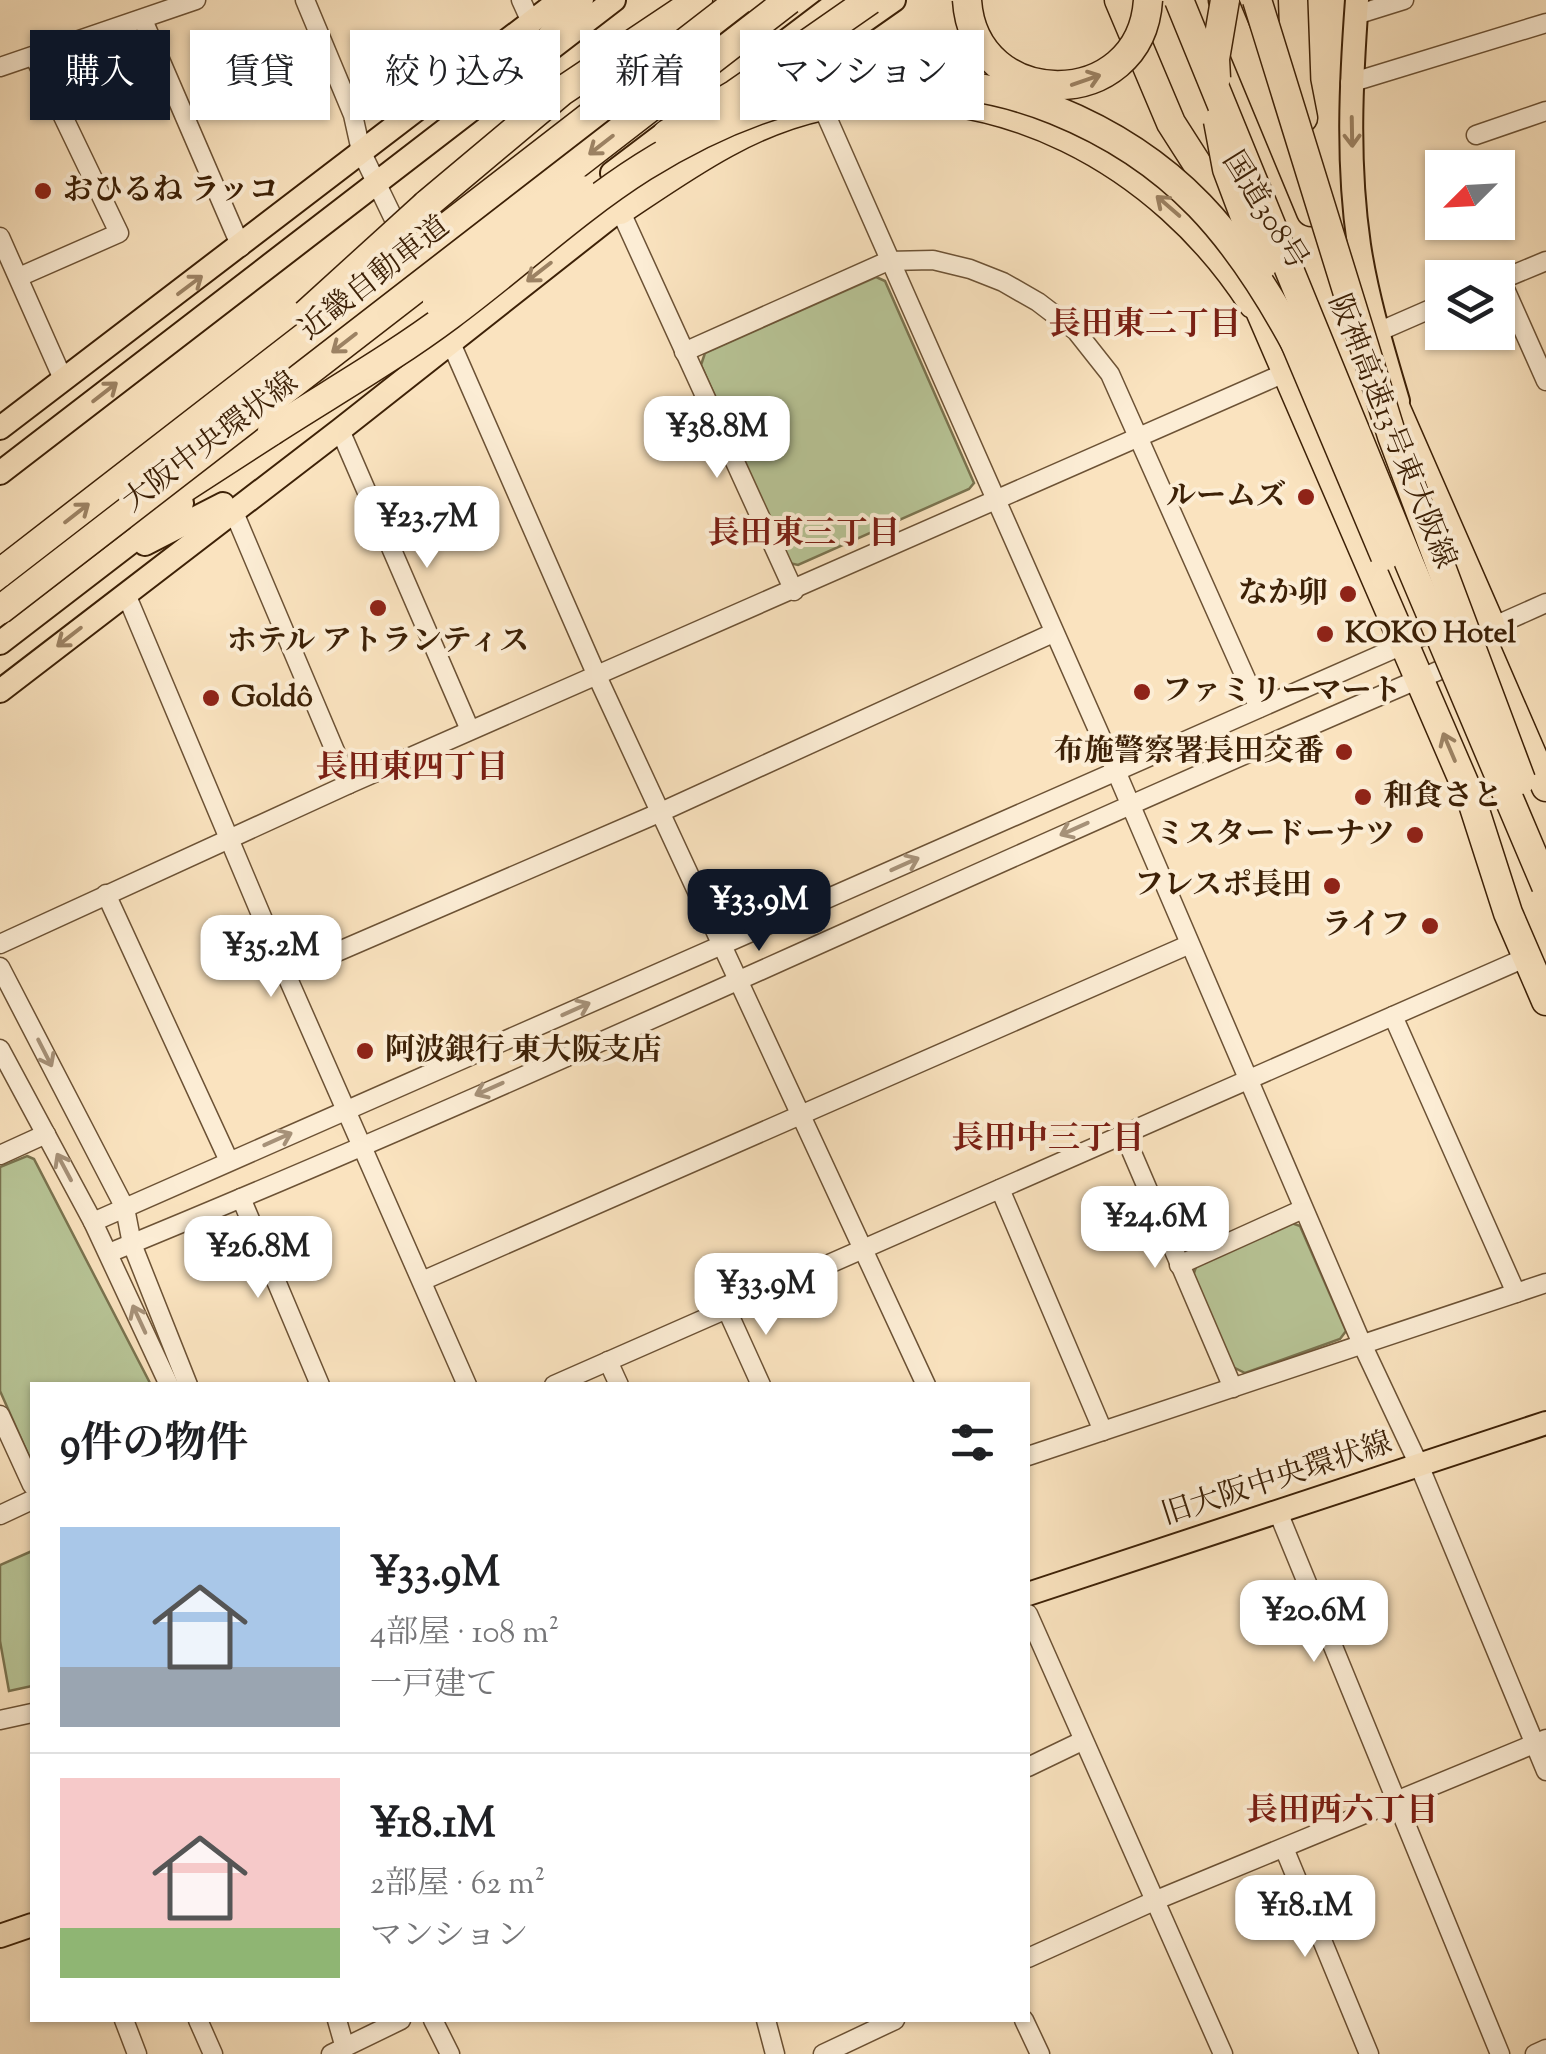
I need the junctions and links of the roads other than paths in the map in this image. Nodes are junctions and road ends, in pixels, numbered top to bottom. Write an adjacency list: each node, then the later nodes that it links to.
1 (196, 0): 24 (street)
2 (304, 0): 42 (street)
3 (521, 0): 25 (street)
4 (560, 0): 25 (main road)
5 (582, 0): 28 (main road)
6 (614, 0): 29 (main road)
7 (667, 0): 33 (highway)
8 (698, 0): 33 (highway)
9 (740, 0): 67 (highway, 近畿自動車道, bridge)
10 (789, 0): 78 (highway, 近畿自動車道, one-way to 78, bridge)
11 (840, 0): 53 (main road, 大阪中央環状線)
12 (870, 0): 64 (highway, bridge)
13 (894, 0): 45 (main road)
14 (967, 0): 16 (highway, one-way to 16, bridge)
15 (1119, 0): 40 (highway, 国道308号)
16 (1148, 0)
17 (1179, 0): 91 (highway, 阪神高速13号東大阪線, bridge)
18 (1200, 0): 91 (highway, 阪神高速13号東大阪線, bridge)
19 (1224, 0): 44 (highway, 国道308号); 59 (highway, bridge)
20 (1256, 0): 51 (highway, bridge)
21 (1294, 0): 51 (highway, bridge)
22 (1404, 0): 23 (street)
23 (1357, 8): 32 (main road)
24 (143, 20): 27 (street); 47 (street)
25 (532, 22): 42 (main road)
26 (1546, 22): 32 (street)
27 (113, 30)
28 (556, 30)
29 (560, 42)
30 (30, 57): 31 (street)
31 (0, 67)
32 (1350, 83): 56 (main road, one-way to 56)
33 (562, 91): 67 (highway, bridge)
34 (984, 108): 59 (highway, one-way to 34)
35 (1546, 111): 41 (street)
36 (64, 120): 52 (street)
37 (458, 120): 43 (main road)
38 (782, 120): 45 (highway)
39 (828, 120): 48 (street)
40 (1172, 124): 59 (highway); 81 (highway, 国道308号)
41 (1476, 135)
42 (361, 151): 43 (street); 47 (main road)
43 (376, 183): 53 (street); 66 (main road, one-way to 43)
44 (1305, 196): 56 (highway); 79 (highway, 国道308号)
45 (620, 210): 57 (main road, one-way to 57); 58 (street)
46 (0, 237): 52 (street)
47 (241, 247): 60 (main road, one-way to 47)
48 (888, 261): 58 (street); 65 (street); 71 (street)
49 (1546, 261): 50 (street)
50 (1515, 274)
51 (1341, 276): 91 (highway, bridge)
52 (18, 277): 60 (street)
53 (438, 308): 57 (street); 74 (main road, 大阪中央環状線)
54 (1425, 311): 56 (street)
55 (1515, 313): 61 (street)
56 (1372, 334): 79 (highway)
57 (450, 341): 63 (main road); 84 (street)
58 (684, 352): 75 (street)
59 (1286, 352): 64 (highway, bridge); 65 (street); 81 (highway); 91 (highway, bridge)
60 (63, 379): 62 (main road)
61 (1546, 381)
62 (0, 428)
63 (340, 430): 70 (main road); 87 (street)
64 (272, 431): 78 (highway, bridge)
65 (1140, 436): 71 (street); 86 (street)
66 (43, 440): 68 (main road); 69 (main road)
67 (157, 450): 73 (highway, 近畿自動車道, one-way to 67, bridge)
68 (0, 459)
69 (0, 473)
70 (275, 477): 72 (main road); 74 (main road)
71 (994, 501): 75 (street); 80 (street)
72 (232, 510): 76 (main road); 90 (street)
73 (0, 573)
74 (90, 573): 82 (main road, 大阪中央環状線)
75 (794, 591): 84 (street)
76 (126, 594): 85 (main road, one-way to 85); 95 (street)
77 (1546, 603): 79 (street)
78 (0, 613)
79 (1484, 631): 81 (street); 83 (street); 88 (highway); 91 (highway, 国道308号)
80 (1053, 633): 89 (street); 93 (street)
81 (1418, 638): 83 (highway, 国道308号); 86 (street)
82 (0, 643)
83 (1432, 673): 92 (street); 98 (highway, 国道308号); 102 (highway, one-way to 83)
84 (597, 676): 87 (street); 93 (street)
85 (0, 691)
86 (1259, 708): 89 (street)
87 (470, 730): 90 (street)
88 (1546, 748)
89 (1116, 771): 92 (street); 100 (street, one-way to 89)
90 (349, 784): 95 (street)
91 (1523, 784): 94 (highway, 阪神高速13号東大阪線); 96 (highway, 阪神高速13号東大阪線, bridge)
92 (1130, 804): 101 (street); 105 (street, one-way to 105)
93 (661, 812): 100 (street); 104 (street)
94 (1546, 838)
95 (229, 839): 97 (street); 104 (street)
96 (1546, 886)
97 (106, 894): 99 (street); 116 (street)
98 (1546, 897)
99 (0, 944)
100 (722, 944): 105 (street); 110 (street, one-way to 100)
101 (1188, 945): 109 (street); 111 (street)
102 (1537, 961): 106 (highway); 107 (street)
103 (0, 967): 119 (street, one-way to 119)
104 (286, 974): 110 (street)
105 (738, 979): 111 (street); 114 (street, one-way to 114)
106 (1546, 1001)
107 (1393, 1016): 109 (street); 128 (street)
108 (0, 1049): 112 (street)
109 (1247, 1079): 113 (street); 120 (street)
110 (347, 1109): 114 (street); 116 (street, one-way to 110)
111 (800, 1115): 123 (street); 126 (street)
112 (46, 1134): 115 (street); 121 (street, one-way to 112)
113 (1124, 1134): 117 (street); 125 (street)
114 (362, 1146): 118 (street); 126 (street)
115 (0, 1155)
116 (229, 1161): 119 (street)
117 (1000, 1188): 123 (street); 143 (street)
118 (240, 1198): 122 (street); 134 (street)
119 (125, 1208): 121 (street); 122 (street)
120 (1303, 1209): 125 (street); 130 (street)
121 (93, 1222): 124 (street)
122 (132, 1244): 124 (street); 133 (street)
123 (864, 1251): 129 (street); 139 (street)
124 (109, 1253): 132 (street, one-way to 124)
125 (1179, 1265): 140 (street)
126 (422, 1280): 135 (street)
127 (1546, 1283): 128 (street)
128 (1516, 1293): 130 (street)
129 (728, 1310): 131 (street); 138 (street)
130 (1362, 1344): 140 (street); 145 (street)
131 (608, 1362): 136 (street); 137 (street)
132 (169, 1382)
133 (187, 1382)
134 (319, 1382)
135 (467, 1382)
136 (561, 1382)
137 (618, 1382)
138 (759, 1382)
139 (925, 1382)
140 (1233, 1388): 143 (street)
141 (0, 1415): 146 (street)
142 (1546, 1424): 145 (main road, 旧大阪中央環状線)
143 (1103, 1431): 144 (street)
144 (1030, 1455)
145 (1419, 1465): 148 (main road, 旧大阪中央環状線); 155 (street)
146 (30, 1481)
147 (30, 1501): 149 (street)
148 (1278, 1512): 150 (main road, 旧大阪中央環状線); 158 (street)
149 (0, 1515)
150 (1030, 1593)
151 (1030, 1619): 154 (street)
152 (30, 1714): 153 (street)
153 (0, 1720)
154 (1082, 1741): 156 (street); 160 (street)
155 (1540, 1741): 157 (street); 158 (street)
156 (1030, 1766)
157 (1546, 1771)
158 (1395, 1801): 159 (street); 182 (street)
159 (1284, 1848): 160 (street); 181 (street)
160 (1154, 1901): 163 (street); 180 (street)
161 (30, 1926): 162 (main road)
162 (0, 1936)
163 (1030, 1957)
164 (125, 2022): 174 (street)
165 (199, 2022): 175 (street)
166 (337, 2022): 173 (street)
167 (397, 2022): 173 (street)
168 (434, 2022): 176 (street)
169 (767, 2022): 177 (street)
170 (891, 2022): 178 (street)
171 (1025, 2022): 179 (street)
172 (1546, 2050): 183 (street)
173 (338, 2051)
174 (137, 2054)
175 (213, 2054)
176 (450, 2054)
177 (775, 2054)
178 (823, 2054)
179 (1040, 2054)
180 (1223, 2054)
181 (1369, 2054)
182 (1500, 2054)
183 (1535, 2054)

